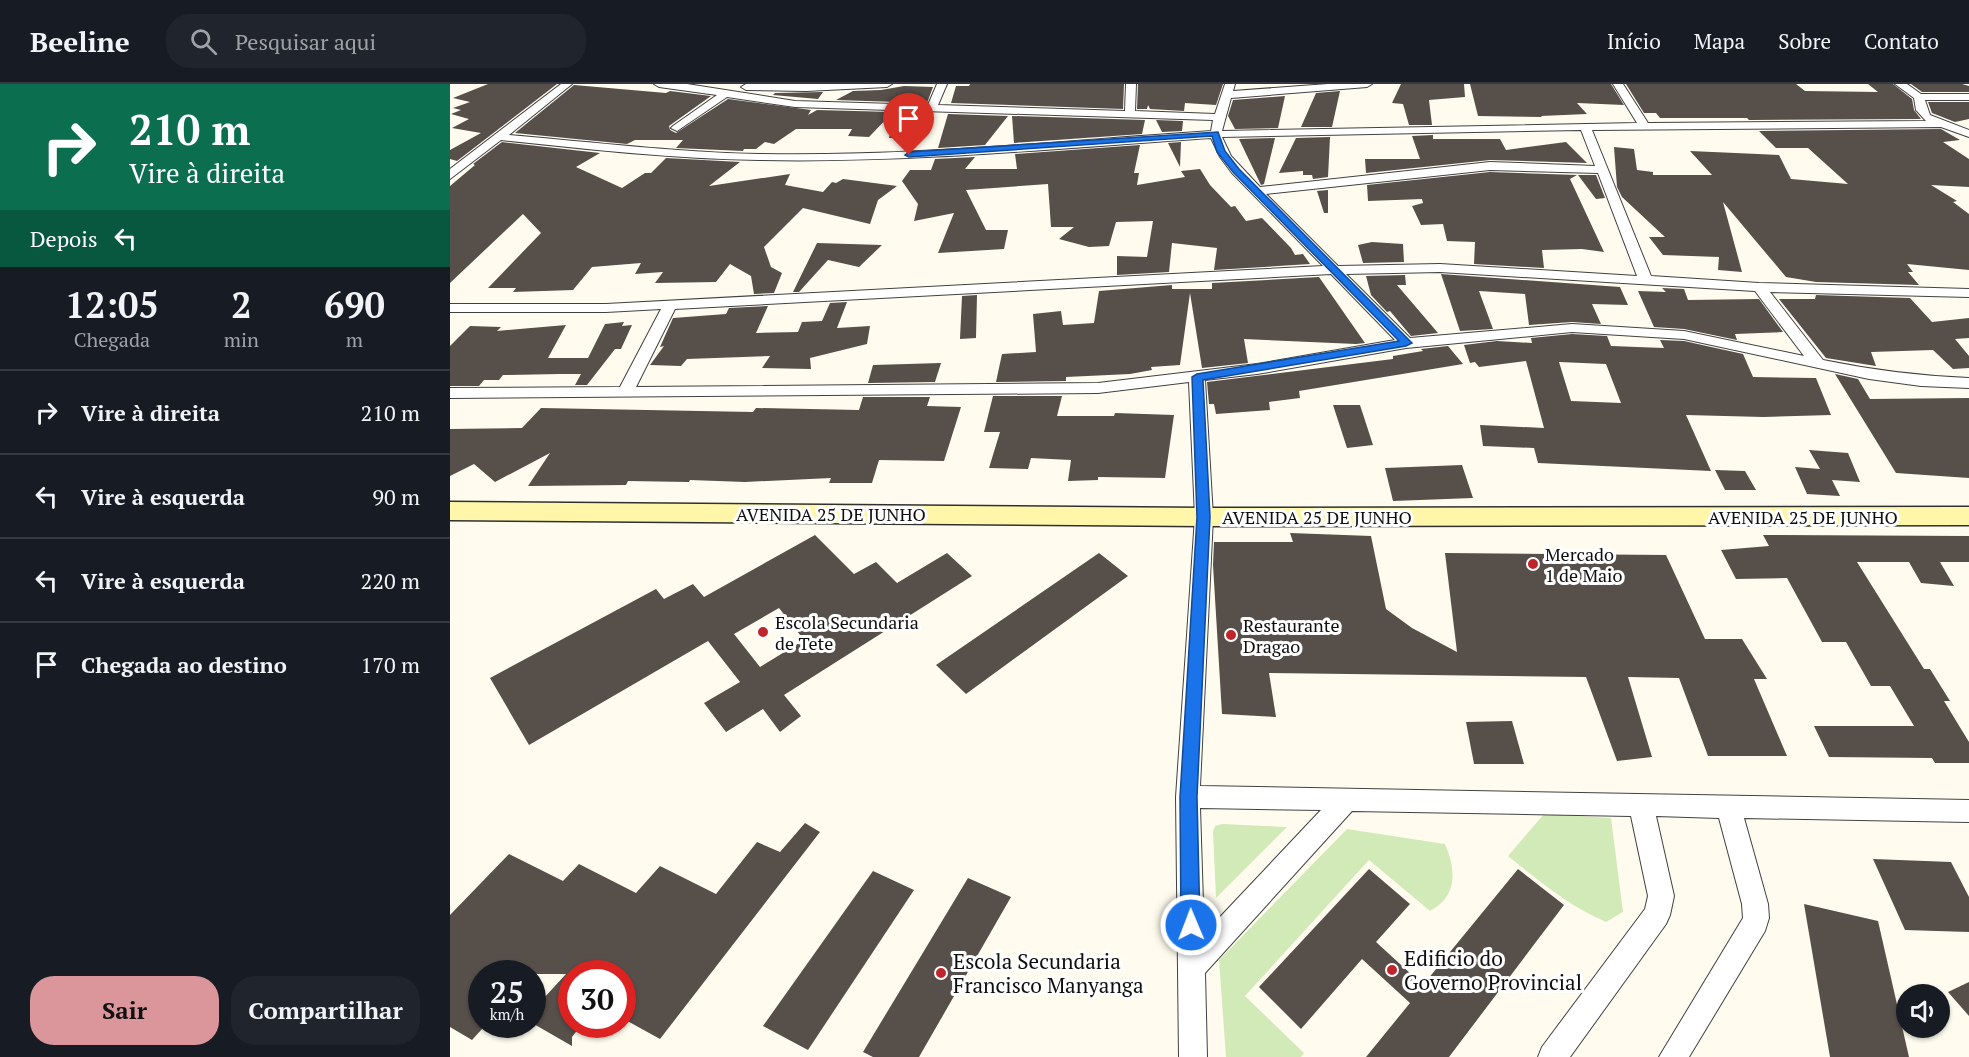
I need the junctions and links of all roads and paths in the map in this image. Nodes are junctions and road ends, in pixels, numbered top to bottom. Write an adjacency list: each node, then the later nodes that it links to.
1 (567, 84): 26 (street)
2 (659, 84): 12 (street)
3 (887, 84): 10 (street)
4 (942, 84): 17 (street)
5 (1131, 84): 18 (street)
6 (1230, 84): 14 (street)
7 (1367, 84): 11 (street)
8 (1618, 84): 22 (street)
9 (1900, 84): 15 (street)
10 (848, 85): 12 (street)
11 (1346, 85): 14 (street)
12 (693, 86): 13 (street)
13 (726, 93): 17 (street); 23 (street)
14 (1227, 95): 19 (street)
15 (1919, 97): 16 (street); 20 (street)
16 (1969, 97)
17 (932, 108): 18 (street)
18 (1130, 112): 19 (street)
19 (1217, 117): 25 (street)
20 (1939, 124): 22 (street); 24 (street)
21 (1586, 127): 22 (street); 25 (street); 27 (street)
22 (1645, 127)
23 (677, 128)
24 (1967, 132)
25 (1215, 134): 26 (street); 29 (street)
26 (500, 137): 28 (street)
27 (1602, 170): 29 (street); 31 (street)
28 (450, 175)
29 (1256, 191): 30 (street)
30 (1335, 270): 31 (street); 34 (street); 36 (street)
31 (1646, 280): 32 (street)
32 (1759, 287): 33 (street); 37 (street)
33 (1969, 293)
34 (670, 305): 35 (street); 40 (street)
35 (450, 308)
36 (1406, 343): 37 (street); 38 (street)
37 (1818, 364): 39 (street)
38 (1197, 377): 40 (street); 44 (street)
39 (1969, 383)
40 (626, 391): 41 (street)
41 (450, 393)
42 (450, 511): 44 (street, AVENIDA 25 DE JUNHO)
43 (1969, 516): 44 (street, AVENIDA 25 DE JUNHO)
44 (1204, 517): 45 (street)
45 (1188, 797): 46 (street); 50 (street)
46 (1346, 800): 47 (street); 50 (street)
47 (1641, 804): 48 (street); 52 (street)
48 (1728, 805): 49 (street); 53 (street)
49 (1969, 811)
50 (1191, 968): 51 (street)
51 (1193, 1057)
52 (1552, 1057)
53 (1673, 1057)

